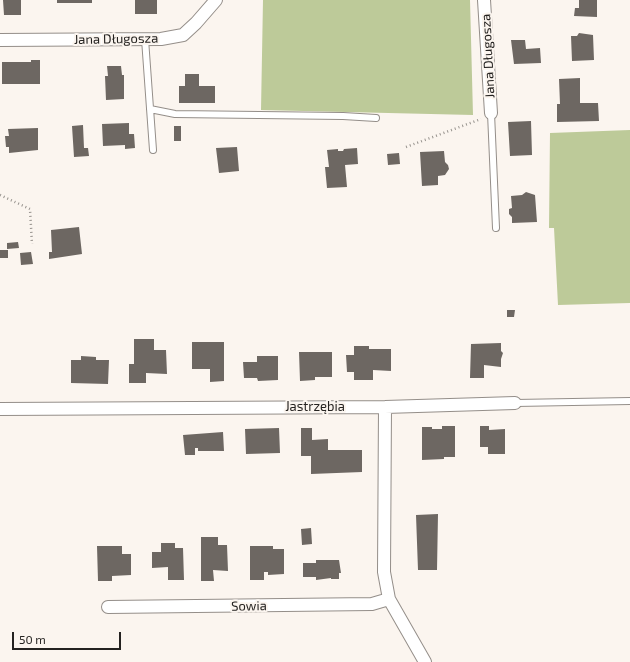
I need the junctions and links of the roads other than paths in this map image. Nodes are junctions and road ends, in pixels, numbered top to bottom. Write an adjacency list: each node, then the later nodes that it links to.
1 (216, 0): 3 (street, Jana Długosza)
2 (484, 0): 6 (street, Jana Długosza)
3 (145, 39): 4 (street, Jana Długosza); 5 (lane)
4 (0, 40)
5 (150, 109): 7 (lane); 8 (lane)
6 (491, 113): 9 (lane)
7 (376, 118)
8 (153, 150)
9 (496, 228)
10 (630, 401): 11 (lane, Jastrzębia)
11 (515, 403): 12 (street, Jastrzębia)
12 (385, 407): 13 (street, Jastrzębia); 14 (street)
13 (0, 409)
14 (390, 599): 15 (street, Sowia); 16 (street)
15 (108, 607)
16 (425, 662)

